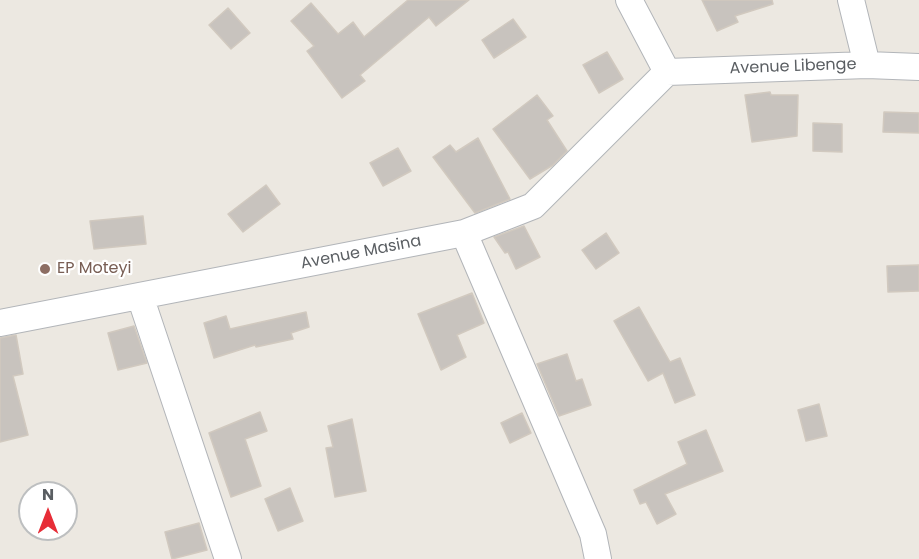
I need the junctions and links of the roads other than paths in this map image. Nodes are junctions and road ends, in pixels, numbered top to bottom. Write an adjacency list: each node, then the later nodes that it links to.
1 (629, 0): 5 (street)
2 (851, 0): 3 (street)
3 (867, 65): 4 (street, Avenue Libenge); 5 (street, Avenue Libenge)
4 (919, 67)
5 (667, 72): 6 (street, Avenue Masina)
6 (464, 233): 7 (street, Avenue Masina); 10 (street)
7 (140, 296): 8 (street, Avenue Masina); 9 (street)
8 (0, 323)
9 (228, 559)
10 (598, 559)

